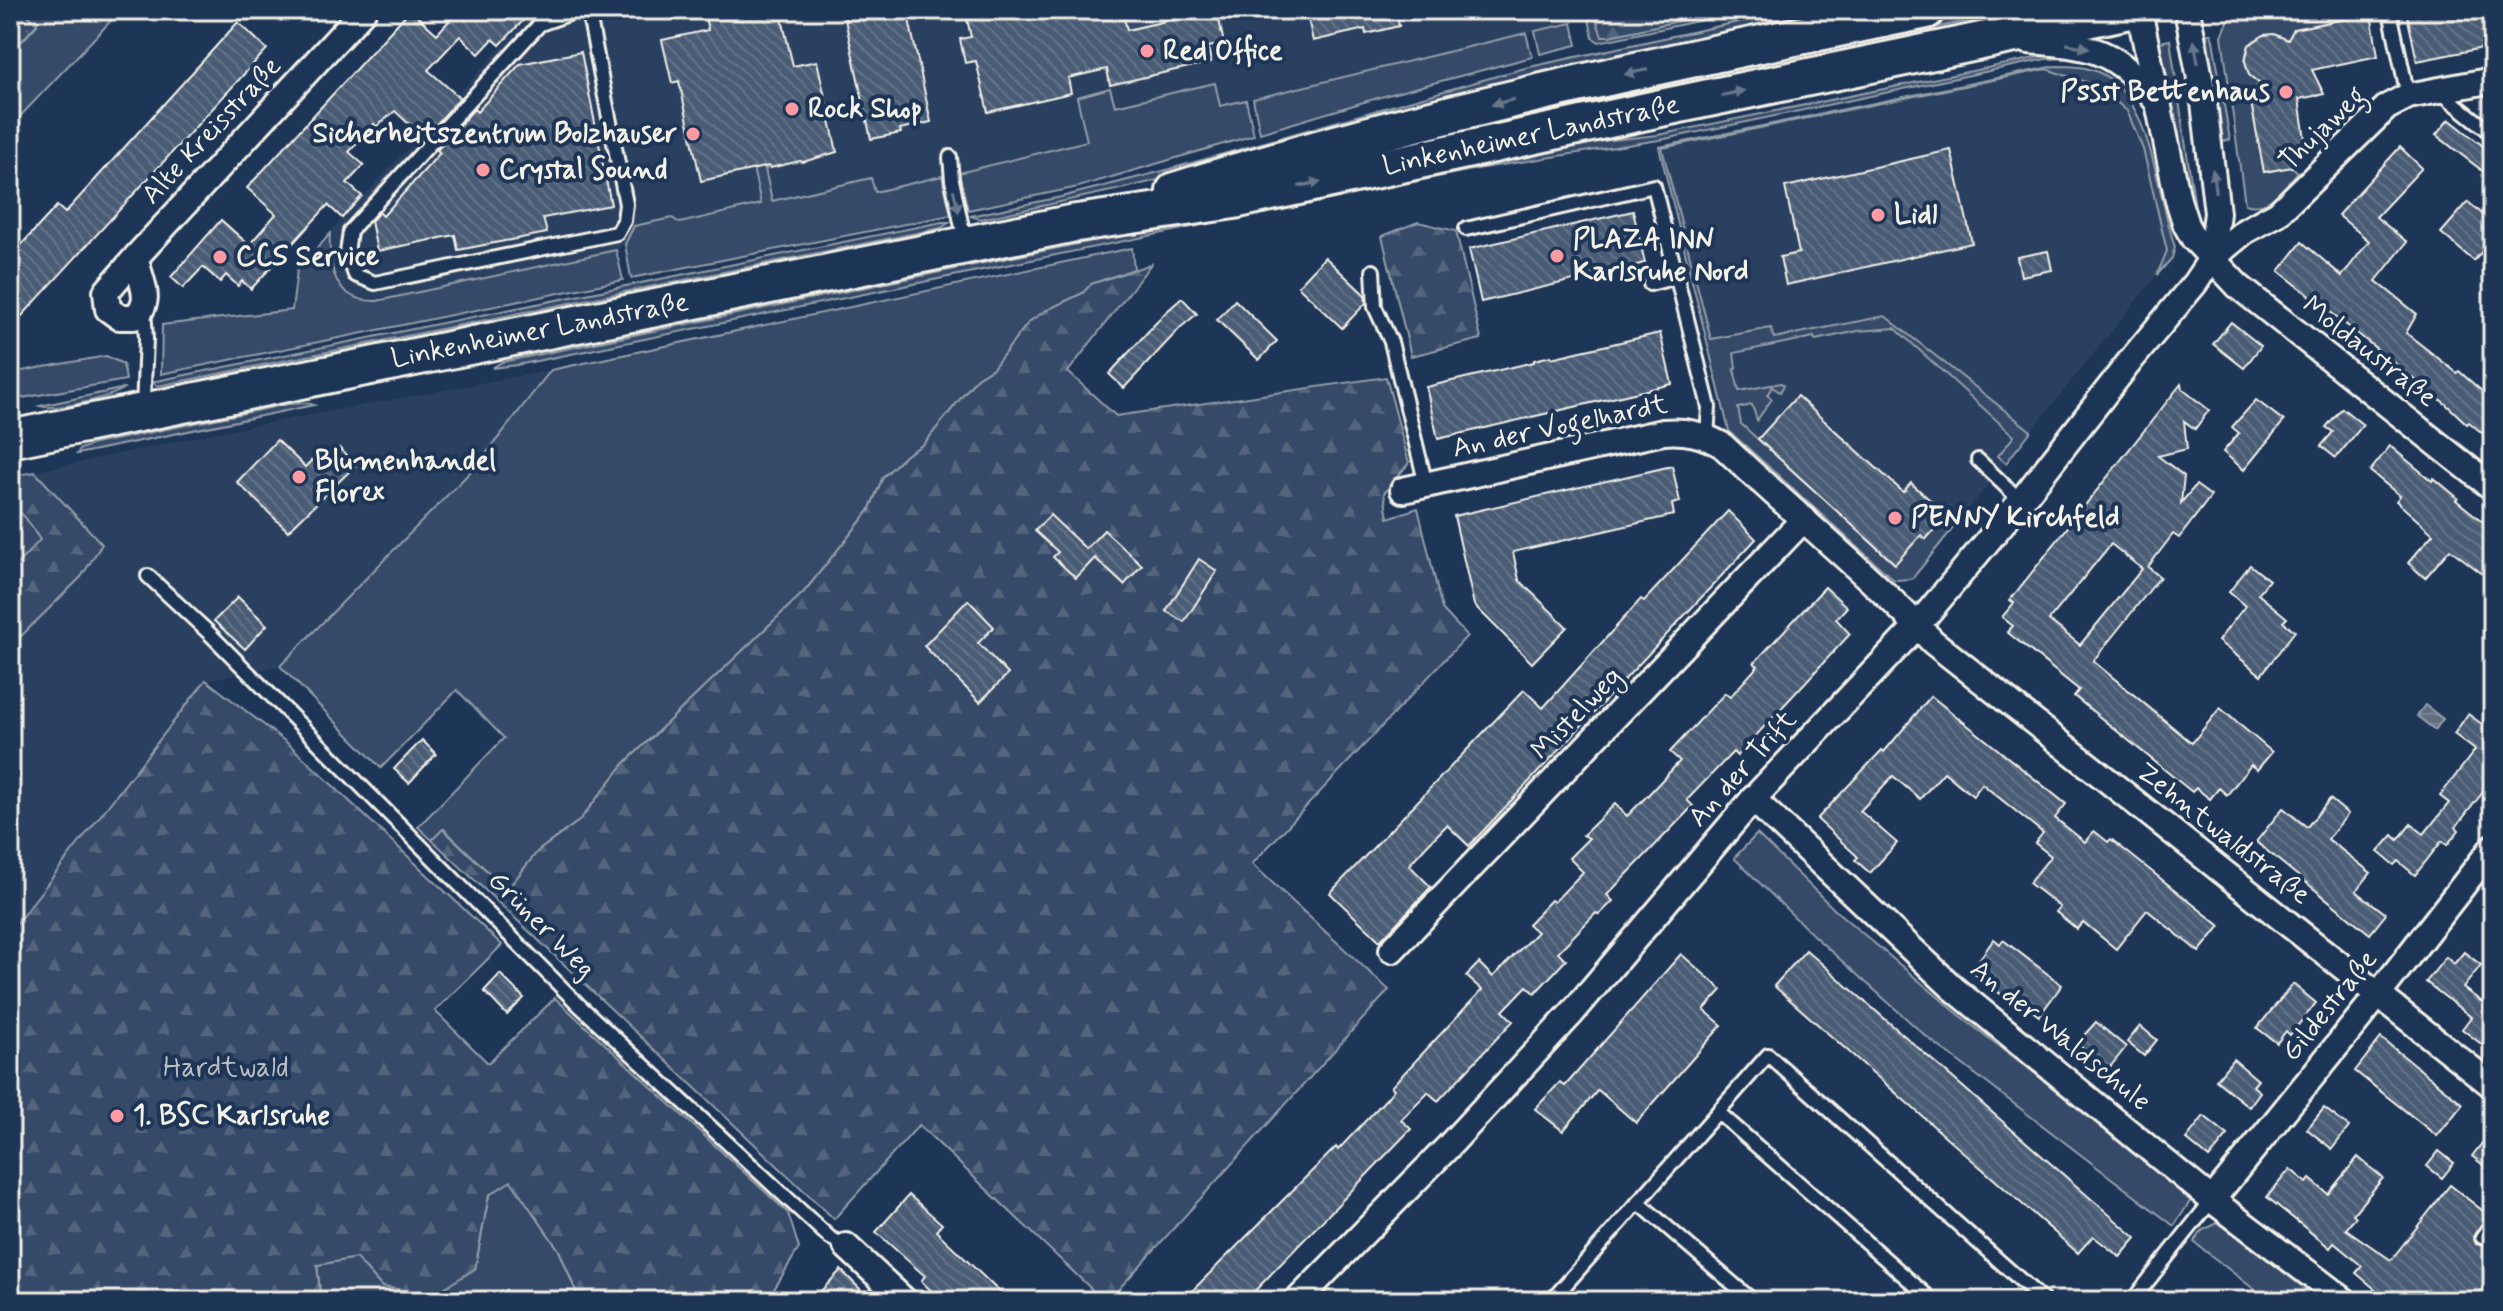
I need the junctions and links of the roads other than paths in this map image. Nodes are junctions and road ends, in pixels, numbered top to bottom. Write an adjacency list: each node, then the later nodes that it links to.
1 (364, 10): 19 (street, Alte Kreisstraße)
2 (580, 10): 3 (lane)
3 (588, 10)
4 (1926, 10): 16 (main road, Linkenheimer Landstraße, one-way to 16)
5 (2130, 10): 9 (main road, Linkenheimer Landstraße)
6 (2139, 10): 13 (street, Moldaustraße)
7 (2187, 10): 20 (street, one-way to 7)
8 (2392, 21): 12 (lane)
9 (1990, 39): 13 (street, Linkenheimer Landstraße, one-way to 13); 16 (main road, Linkenheimer Landstraße, one-way to 9)
10 (2493, 80): 11 (street, Thujaweg)
11 (2439, 91): 12 (street, Thujaweg); 14 (lane)
12 (2408, 96): 20 (street, Thujaweg)
13 (2159, 104): 20 (street, Moldaustraße)
14 (2493, 134)
15 (950, 157): 18 (lane, one-way to 18)
16 (1070, 224): 18 (main road, Linkenheimer Landstraße)
17 (1466, 229): 22 (lane, An der Vogelhardt)
18 (966, 245): 25 (main road, Linkenheimer Landstraße)
19 (136, 257): 24 (street); 24 (street, Alte Kreisstraße)
20 (2211, 259): 30 (street, Moldaustraße); 31 (street, An der Trift)
21 (1373, 271): 29 (lane, An der Vogelhardt)
22 (1677, 277): 23 (lane); 26 (lane, An der Vogelhardt)
23 (1650, 284)
24 (144, 308): 25 (lane)
25 (143, 411): 27 (main road, Linkenheimer Landstraße)
26 (1707, 437): 29 (street, An der Vogelhardt); 32 (street, An der Vogelhardt)
27 (10, 439)
28 (1978, 460): 31 (lane)
29 (1414, 488)
30 (2493, 488)
31 (2021, 501): 34 (street, An der Trift)
32 (1804, 519): 34 (street, An der Vogelhardt); 37 (street, Mistelweg)
33 (148, 576): 45 (lane, Grüner Weg)
34 (1917, 626): 35 (street, An der Trift); 38 (street, Zehntwaldstraße)
35 (1753, 799): 41 (street, An der Waldschule); 47 (street, An der Trift)
36 (2493, 847): 38 (street, Gildestraße)
37 (1392, 950)
38 (2378, 995): 39 (street, Zehntwaldstraße); 41 (street, Gildestraße)
39 (2493, 1086)
40 (1718, 1112): 42 (lane); 50 (lane); 51 (lane)
41 (2212, 1200): 52 (lane); 53 (street, An der Waldschule)
42 (1638, 1202): 48 (lane); 49 (lane)
43 (2493, 1222): 44 (lane)
44 (2482, 1237)
45 (846, 1246): 46 (street, Grüner Weg)
46 (905, 1301)
47 (1297, 1301)
48 (1551, 1301)
49 (1753, 1301)
50 (1933, 1301)
51 (2044, 1301)
52 (2132, 1301)
53 (2345, 1301)

